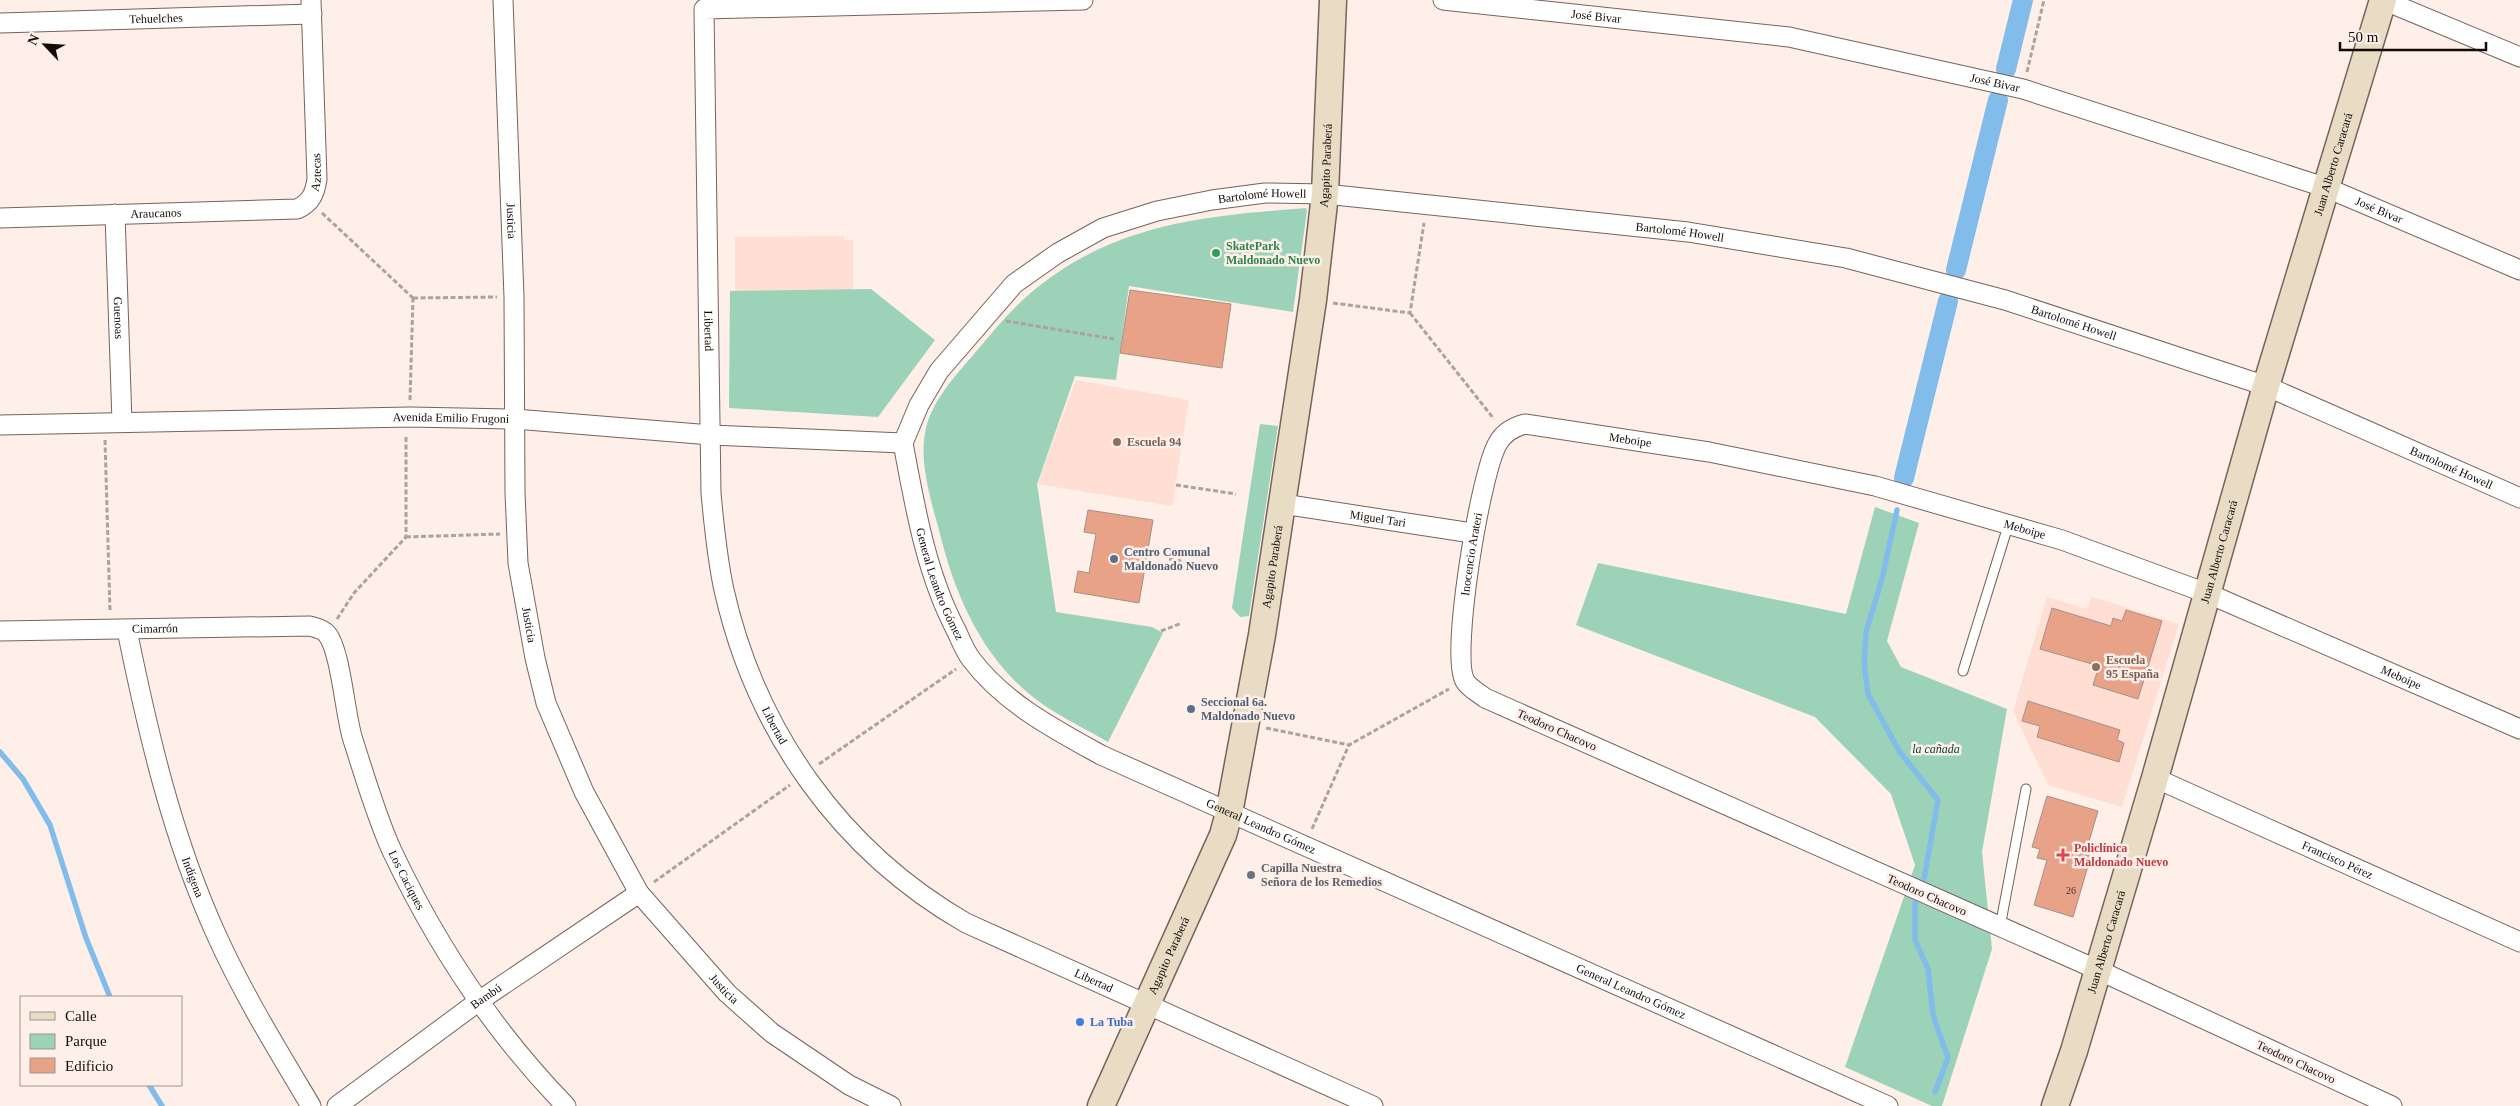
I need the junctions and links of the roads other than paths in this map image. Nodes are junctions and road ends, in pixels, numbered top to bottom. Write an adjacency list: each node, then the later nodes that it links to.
1 (503, 0): 16 (street, Justicia)
2 (1083, 0): 20 (street, Libertad)
3 (1333, 0): 10 (street, Agapito Paraberá)
4 (1444, 0): 9 (street, José Bivar)
5 (2383, 0): 8 (street); 9 (street, Juan Alberto Caracará)
6 (312, 7): 7 (street, Tehuelches); 11 (street, Aztecas)
7 (0, 23)
8 (2520, 57)
9 (2327, 188): 14 (street, José Bivar); 15 (street, Juan Alberto Caracará)
10 (1325, 194): 15 (street, Bartolomé Howell); 21 (street, Bartolomé Howell); 23 (street, Agapito Paraberá)
11 (310, 202): 12 (street, Araucanos)
12 (115, 214): 13 (street, Araucanos); 17 (street, Guenoas)
13 (0, 218)
14 (2520, 270)
15 (2266, 386): 22 (street, Bartolomé Howell); 26 (street, Juan Alberto Caracará)
16 (515, 419): 17 (street, Avenida Emilio Frugoni); 20 (street, Avenida Emilio Frugoni); 36 (street, Justicia)
17 (114, 422): 18 (street, Avenida Emilio Frugoni)
18 (0, 425)
19 (1505, 434): 24 (street, Meboipe); 25 (street, Inocencio Arateri)
20 (711, 435): 21 (street, Avenida Emilio Frugoni); 41 (street, Libertad)
21 (903, 443): 35 (street, General Leandro Gómez)
22 (2520, 498)
23 (1283, 504): 25 (street, Miguel Tari); 35 (street, Agapito Paraberá)
24 (2008, 526): 26 (street, Meboipe); 30 (lane)
25 (1472, 533): 31 (street, Inocencio Arateri)
26 (2209, 594): 32 (street, Meboipe); 33 (street, Juan Alberto Caracará)
27 (119, 629): 28 (street, Cimarrón); 29 (street, Cimarrón); 42 (street, Indígena)
28 (319, 630): 40 (street, Los Caciques)
29 (0, 631)
30 (1963, 671)
31 (1465, 680): 37 (street, Teodoro Chacovo)
32 (2520, 729)
33 (2155, 778): 38 (street, Francisco Pérez); 39 (street, Juan Alberto Caracará)
34 (2026, 789): 37 (lane)
35 (1230, 813): 41 (street, Agapito Paraberá); 48 (street, General Leandro Gómez)
36 (639, 893): 40 (street, Bambú); 45 (street, Justicia)
37 (2000, 927): 39 (street, Teodoro Chacovo)
38 (2520, 942)
39 (2098, 970): 49 (street, Juan Alberto Caracará); 50 (street, Teodoro Chacovo)
40 (479, 1001): 43 (street, Bambú); 44 (street, Los Caciques)
41 (1146, 1005): 46 (street, Agapito Paraberá); 47 (street, Libertad)
42 (310, 1106)
43 (337, 1106)
44 (566, 1106)
45 (892, 1106)
46 (1101, 1106)
47 (1374, 1106)
48 (1888, 1106)
49 (2056, 1106)
50 (2392, 1106)

